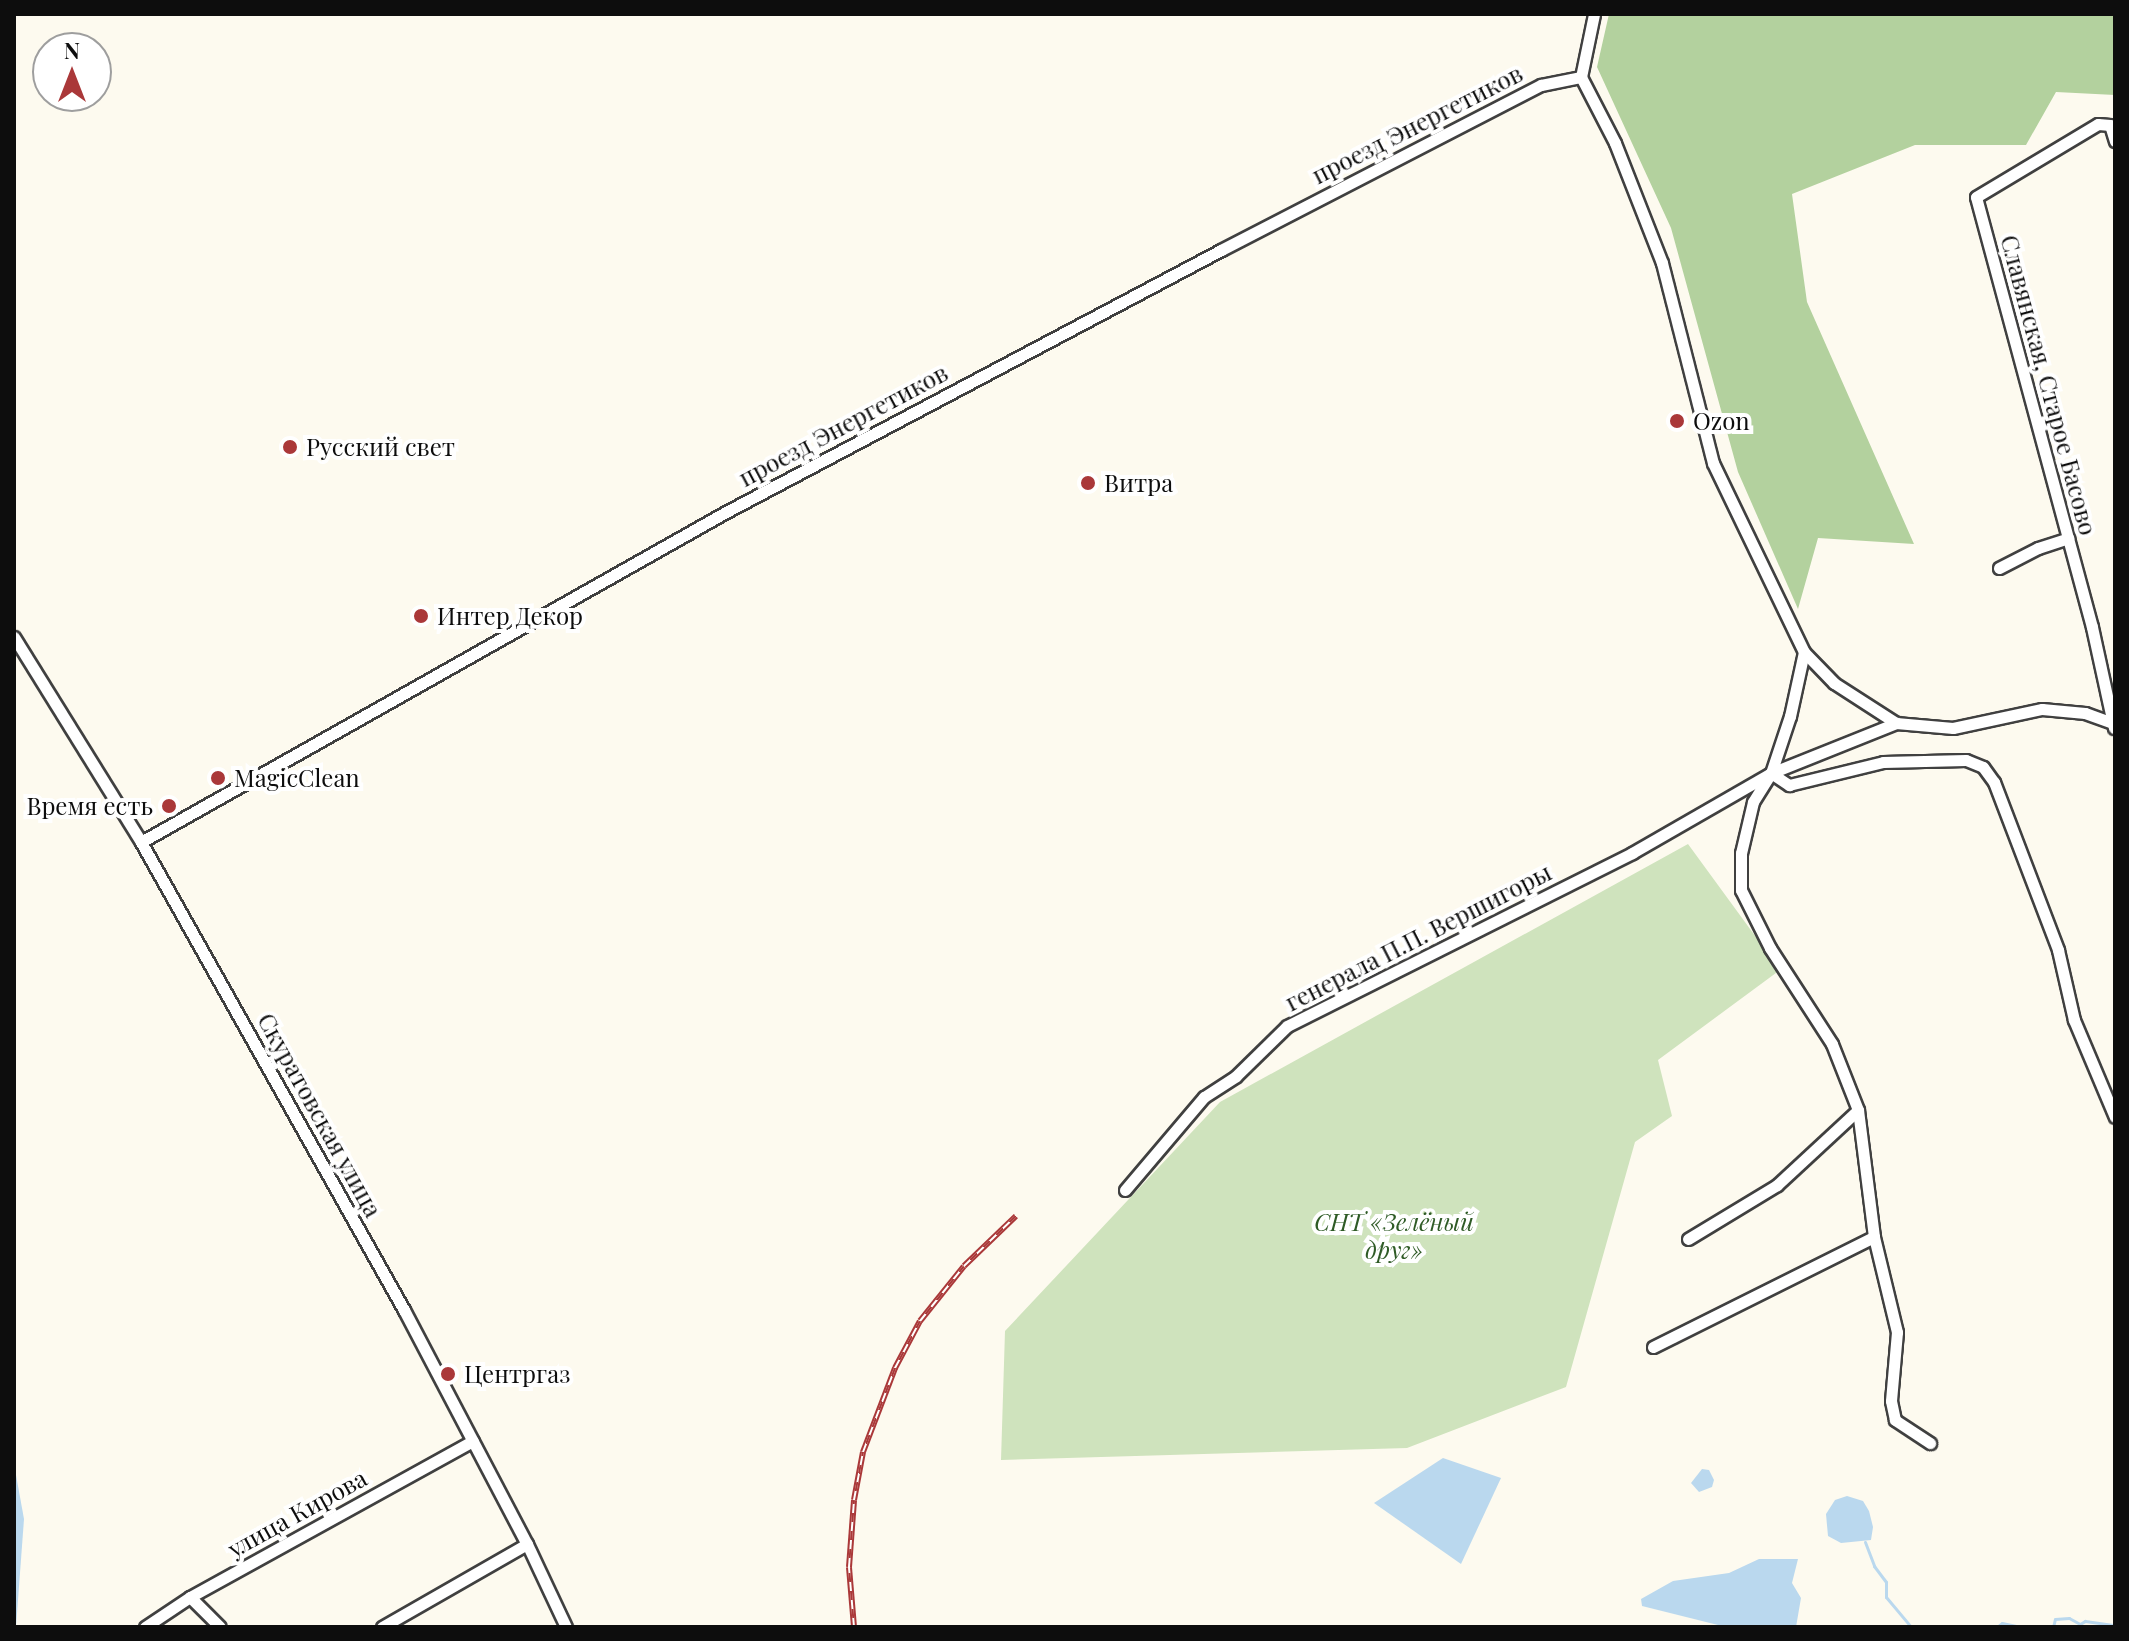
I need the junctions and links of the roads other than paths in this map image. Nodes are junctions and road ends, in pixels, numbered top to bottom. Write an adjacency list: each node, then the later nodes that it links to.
1 (1594, 14): 2 (street)
2 (1581, 77): 7 (street); 11 (street, проезд Энергетиков)
3 (2115, 141): 4 (street, Славянская, Старое Басово)
4 (2068, 538): 5 (street); 9 (street, Славянская, Старое Басово)
5 (1999, 568)
6 (14, 637): 11 (street, Скуратовская улица)
7 (1804, 652): 8 (street); 10 (street)
8 (1896, 723): 9 (street); 10 (street, генерала П.П. Вершигоры)
9 (2114, 726)
10 (1771, 773): 12 (street); 13 (street); 14 (street, генерала П.П. Вершигоры)
11 (141, 842): 18 (street, Скуратовская улица)
12 (1858, 1110): 15 (street); 16 (street)
13 (2115, 1117)
14 (1125, 1190)
15 (1874, 1237): 17 (street); 19 (street)
16 (1688, 1239)
17 (1653, 1347)
18 (473, 1441): 20 (street, Скуратовская улица); 21 (street, улица Кирова)
19 (1930, 1443)
20 (527, 1544): 24 (street); 25 (street, Скуратовская улица)
21 (190, 1597): 22 (street, улица Кирова); 23 (street)
22 (145, 1627)
23 (220, 1627)
24 (382, 1627)
25 (566, 1627)

